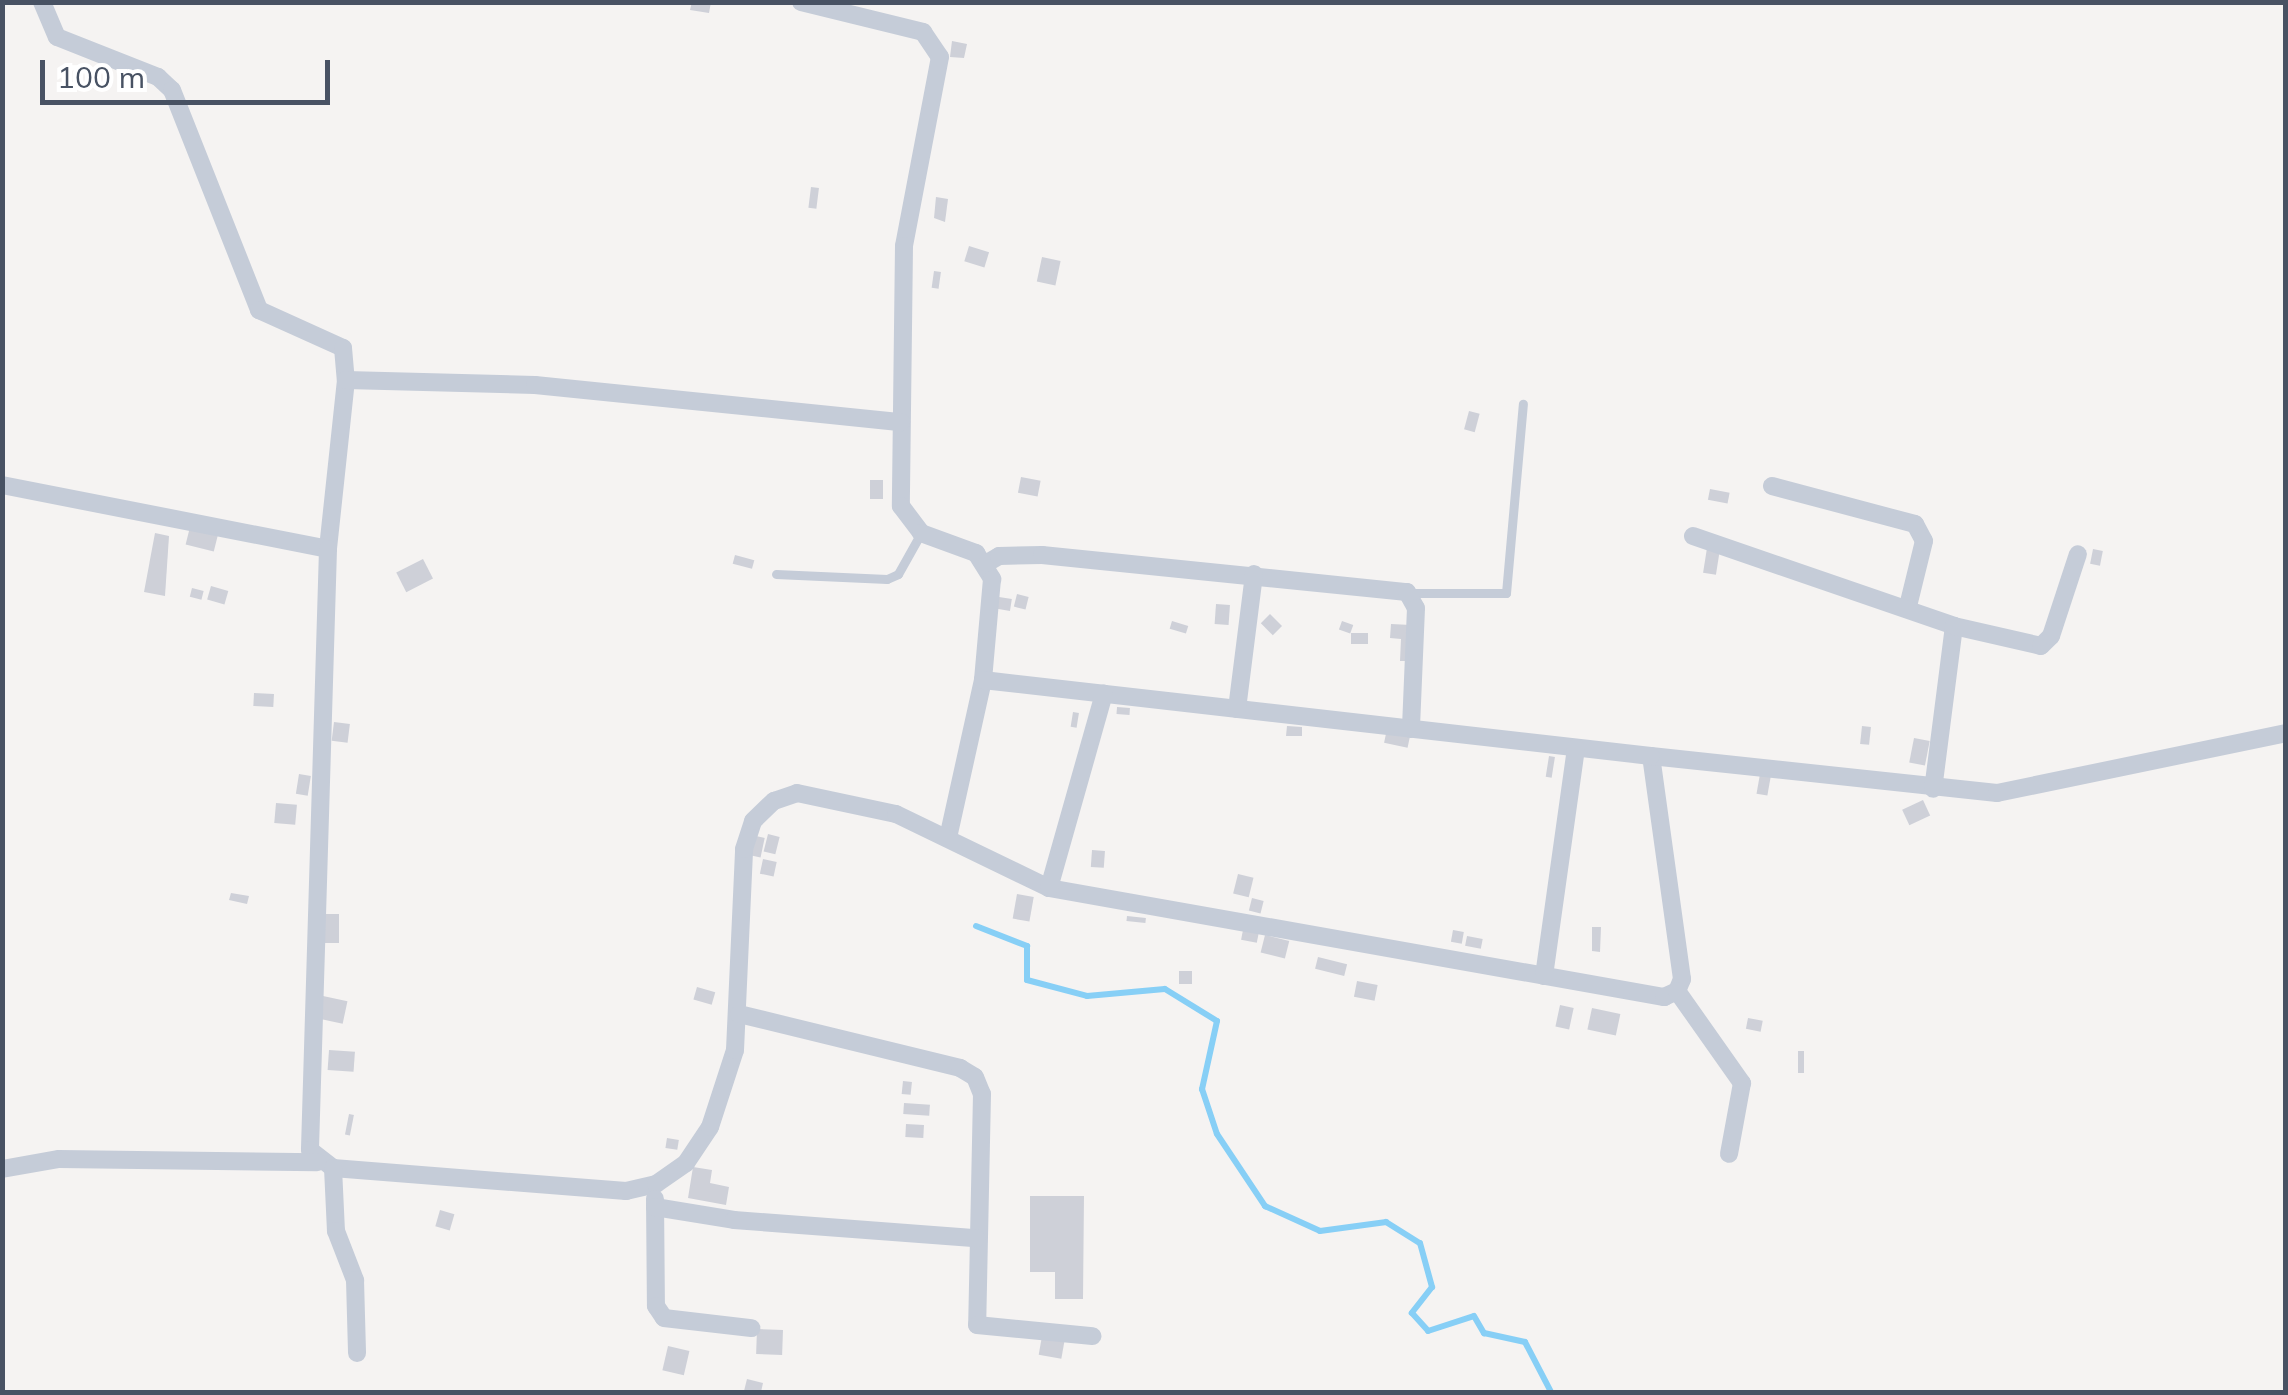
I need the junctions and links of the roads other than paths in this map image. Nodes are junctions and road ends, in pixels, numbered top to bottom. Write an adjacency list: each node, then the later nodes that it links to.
1 (42, 2): 3 (street)
2 (802, 2): 5 (street)
3 (346, 380): 5 (street); 10 (street)
4 (1523, 404): 15 (lane)
5 (902, 422): 8 (street)
6 (2, 485): 10 (street)
7 (1772, 486): 16 (street)
8 (921, 532): 12 (street); 13 (lane)
9 (1693, 536): 16 (street)
10 (328, 549): 32 (street)
11 (2078, 554): 17 (street)
12 (987, 563): 14 (street); 18 (street)
13 (776, 574)
14 (1254, 574): 15 (street); 20 (street)
15 (1407, 592): 21 (street)
16 (1908, 606): 17 (street)
17 (1954, 626): 25 (street)
18 (983, 680): 19 (street); 26 (street)
19 (1104, 694): 20 (street); 27 (street)
20 (1237, 709): 21 (street)
21 (1412, 729): 23 (street)
22 (2286, 734): 25 (street)
23 (1576, 748): 24 (street); 28 (street)
24 (1651, 756): 25 (street); 29 (street)
25 (1933, 789)
26 (948, 838): 27 (street); 30 (street)
27 (1049, 888): 28 (street)
28 (1544, 976): 29 (street)
29 (1678, 991): 31 (street)
30 (738, 1014): 34 (street); 36 (street)
31 (1728, 1154)
32 (325, 1165): 33 (street); 34 (street); 39 (street)
33 (2, 1169)
34 (656, 1184): 35 (street)
35 (655, 1207): 36 (street); 37 (street)
36 (976, 1238): 38 (street)
37 (750, 1328)
38 (1092, 1336)
39 (358, 1353)

